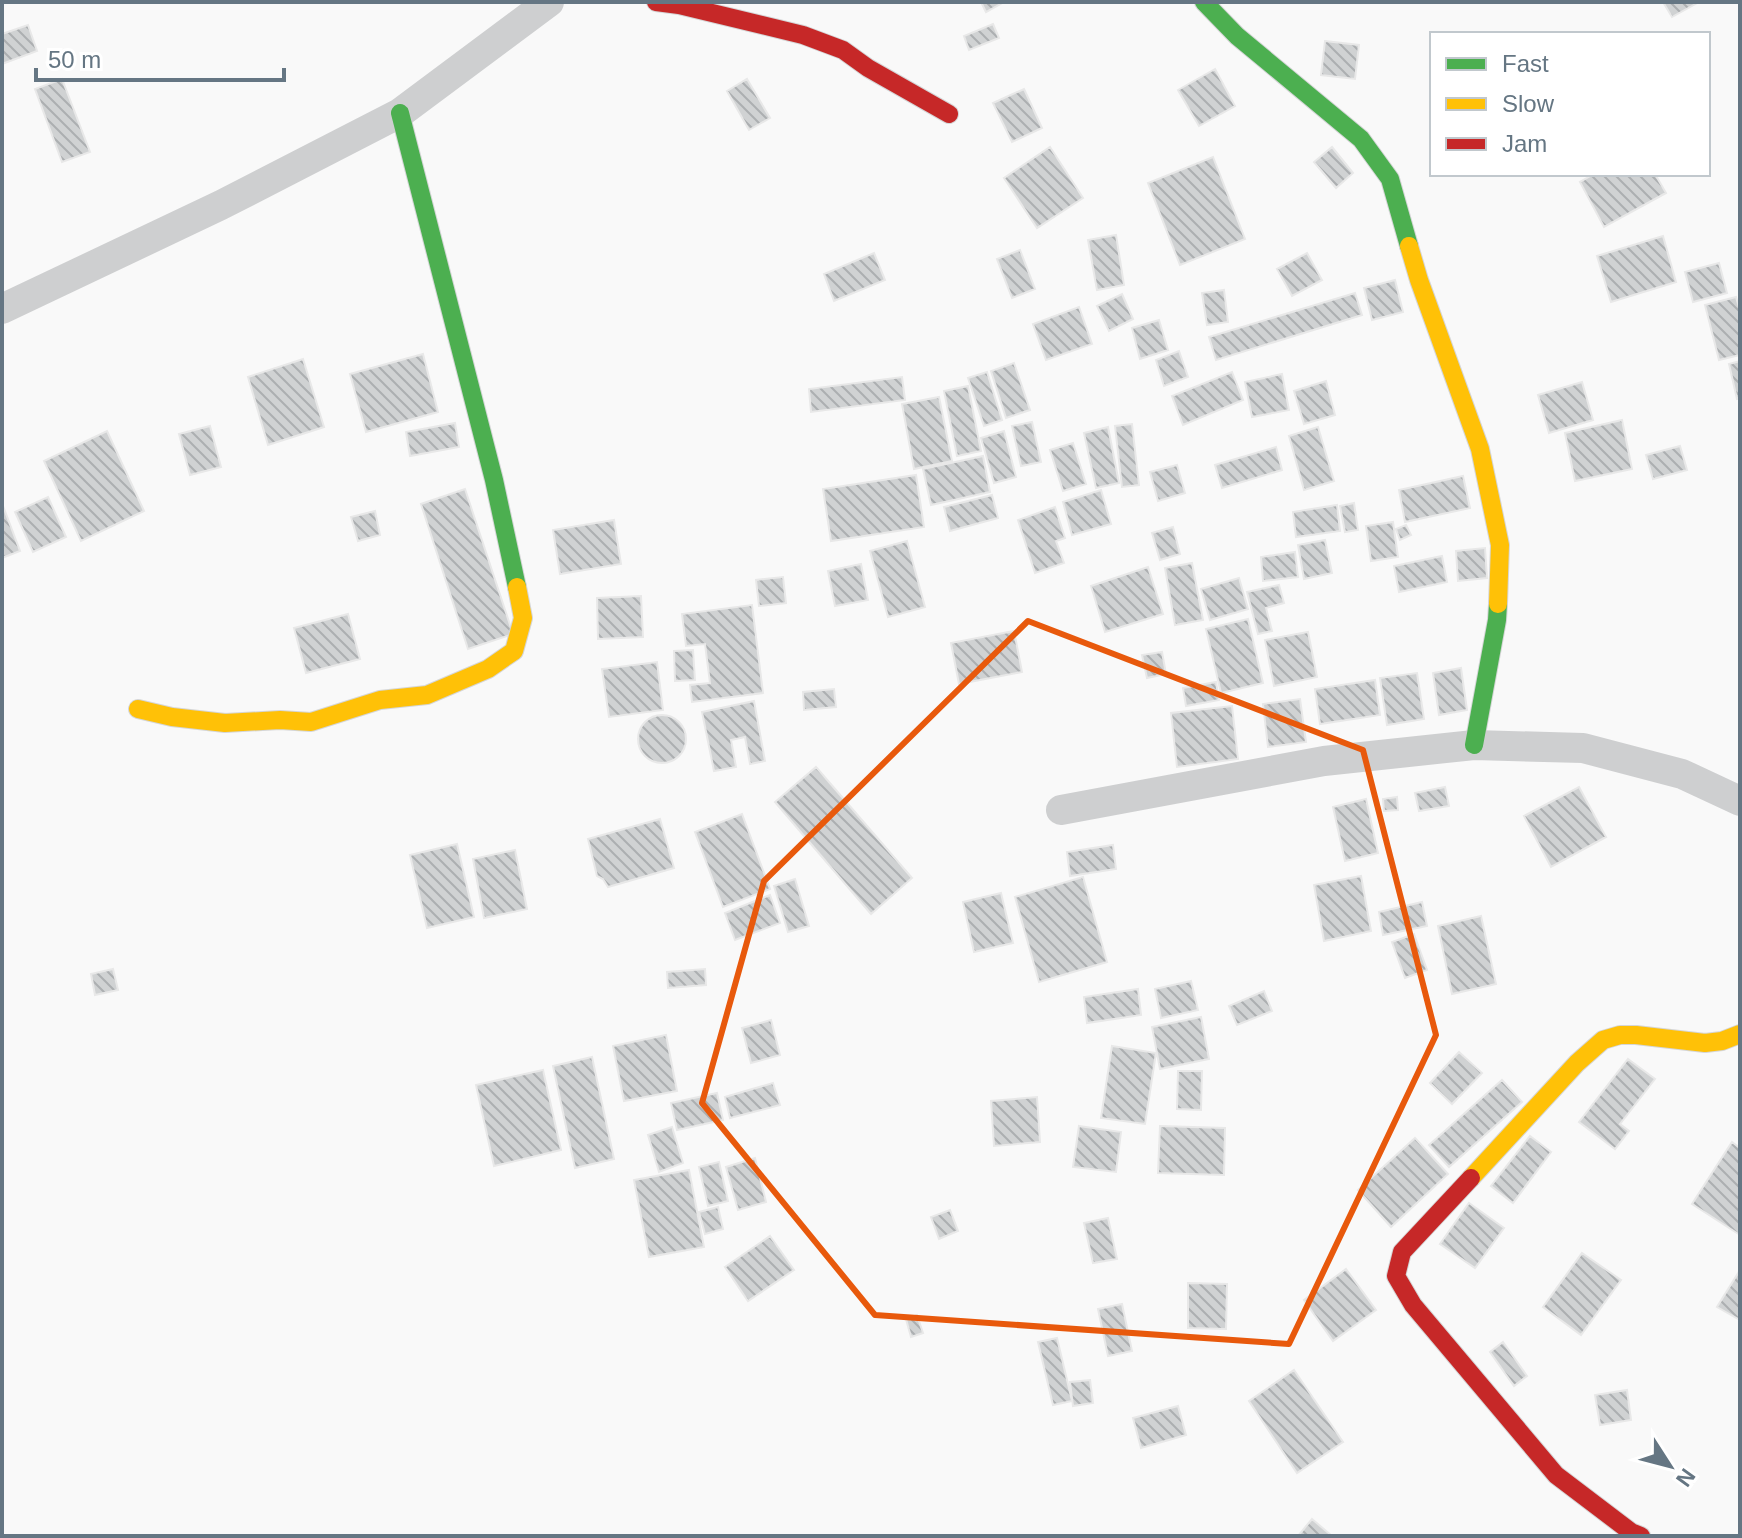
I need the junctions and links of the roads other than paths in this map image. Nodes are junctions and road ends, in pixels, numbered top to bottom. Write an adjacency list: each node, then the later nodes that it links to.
1 (549, 2): 6 (street)
2 (656, 2): 5 (street)
3 (756, 2): 5 (street)
4 (1204, 2): 10 (street)
5 (778, 29): 7 (street)
6 (400, 113): 8 (street); 9 (street)
7 (949, 114)
8 (2, 309)
9 (138, 709)
10 (1474, 745): 11 (street); 12 (street)
11 (1740, 801)
12 (1061, 810)
13 (1740, 1034): 14 (street)
14 (1641, 1536)

